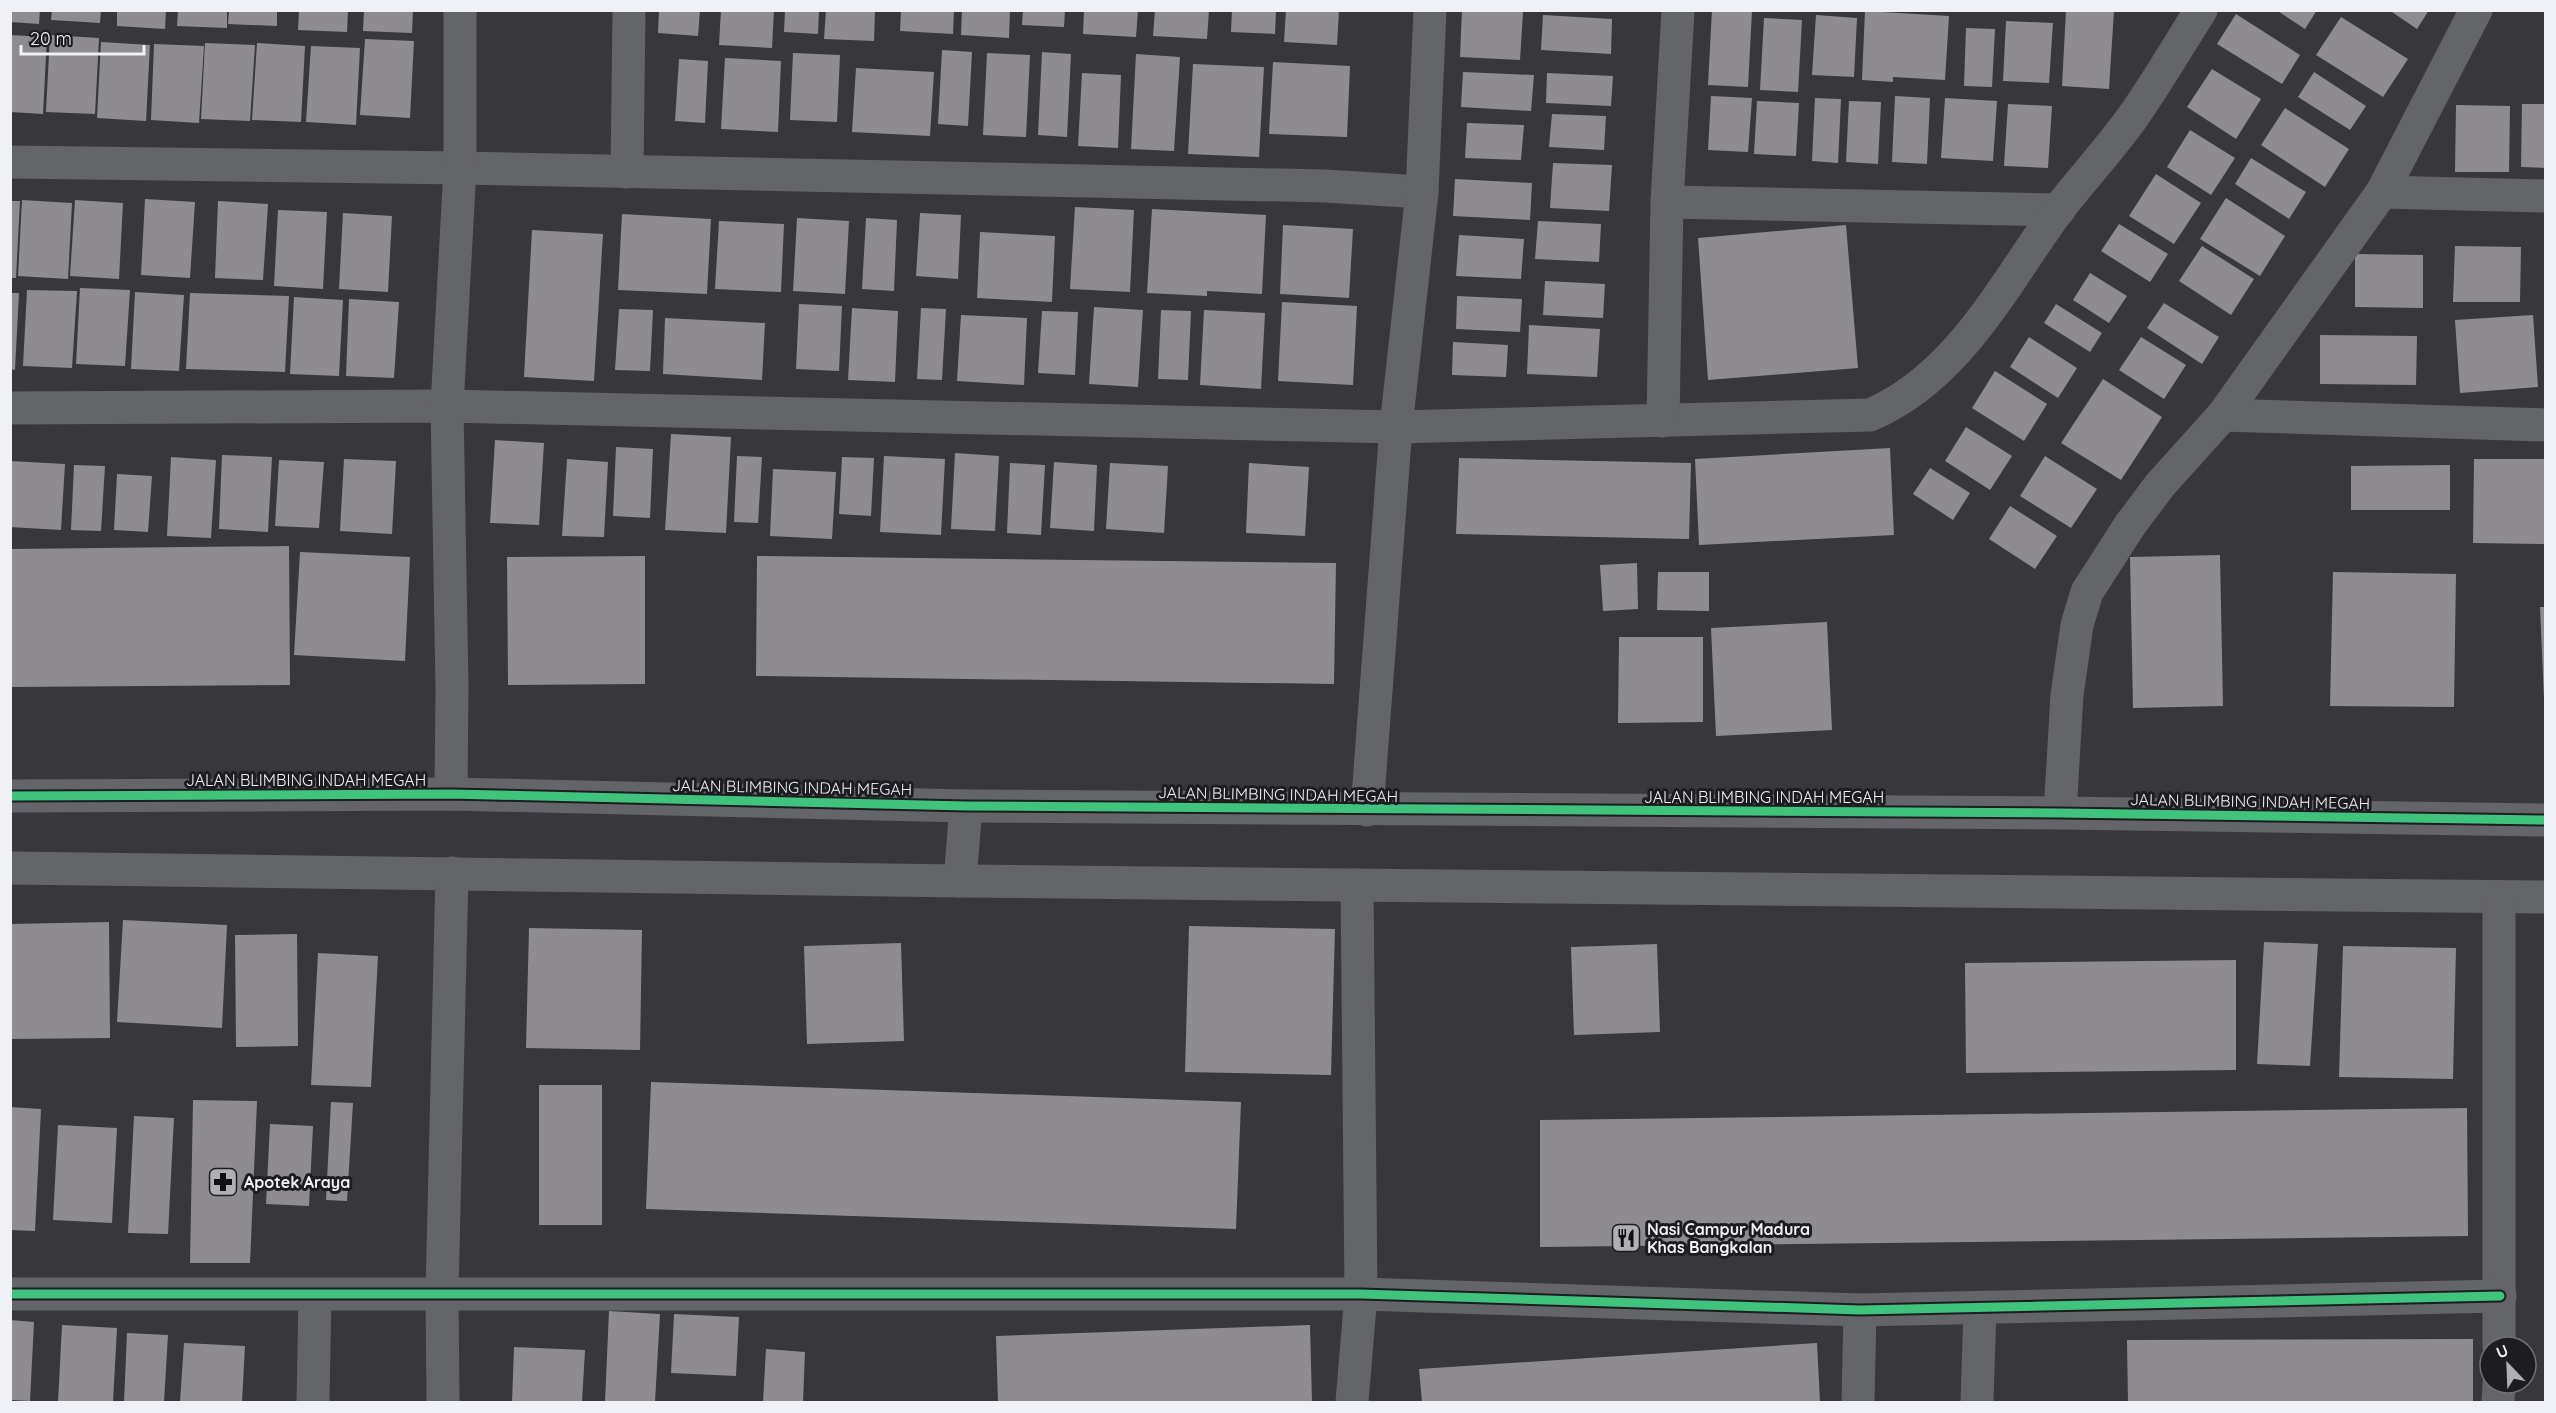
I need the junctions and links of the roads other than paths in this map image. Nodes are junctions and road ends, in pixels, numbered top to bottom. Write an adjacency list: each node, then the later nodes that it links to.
1 (460, 10): 8 (street)
2 (630, 10): 9 (street)
3 (1430, 10): 10 (street)
4 (1678, 10): 13 (street)
5 (2201, 10): 14 (street)
6 (2476, 10): 11 (street)
7 (10, 162): 8 (street)
8 (460, 168): 9 (street); 15 (street)
9 (627, 172): 10 (street)
10 (1422, 192): 20 (street)
11 (2382, 192): 12 (street); 17 (street)
12 (2546, 196)
13 (1667, 202): 14 (street); 18 (street)
14 (2059, 210): 18 (street)
15 (447, 406): 16 (street); 20 (street); 21 (street)
16 (10, 408)
17 (2223, 415): 19 (street); 25 (street)
18 (1663, 421): 20 (street)
19 (2546, 425)
20 (1396, 427): 24 (street)
21 (451, 794): 22 (street, JALAN BLIMBING INDAH MEGAH); 23 (street, JALAN BLIMBING INDAH MEGAH)
22 (10, 796)
23 (966, 806): 24 (street, JALAN BLIMBING INDAH MEGAH); 29 (street)
24 (1367, 810): 25 (street, JALAN BLIMBING INDAH MEGAH)
25 (2061, 813): 26 (street, JALAN BLIMBING INDAH MEGAH)
26 (2546, 820)
27 (10, 868): 28 (street)
28 (452, 873): 29 (street); 33 (street)
29 (960, 881): 30 (street)
30 (1357, 885): 31 (street); 35 (street)
31 (2499, 897): 32 (street); 37 (street)
32 (2546, 897)
33 (442, 1293): 35 (street); 36 (street); 42 (street)
34 (10, 1294): 36 (street)
35 (1361, 1294): 39 (street); 43 (street)
36 (315, 1295): 41 (street)
37 (2500, 1296): 38 (street); 40 (street)
38 (1980, 1309): 39 (street); 45 (street)
39 (1860, 1310): 44 (street)
40 (2499, 1335)
41 (313, 1402)
42 (444, 1402)
43 (1352, 1402)
44 (1858, 1402)
45 (1977, 1402)

